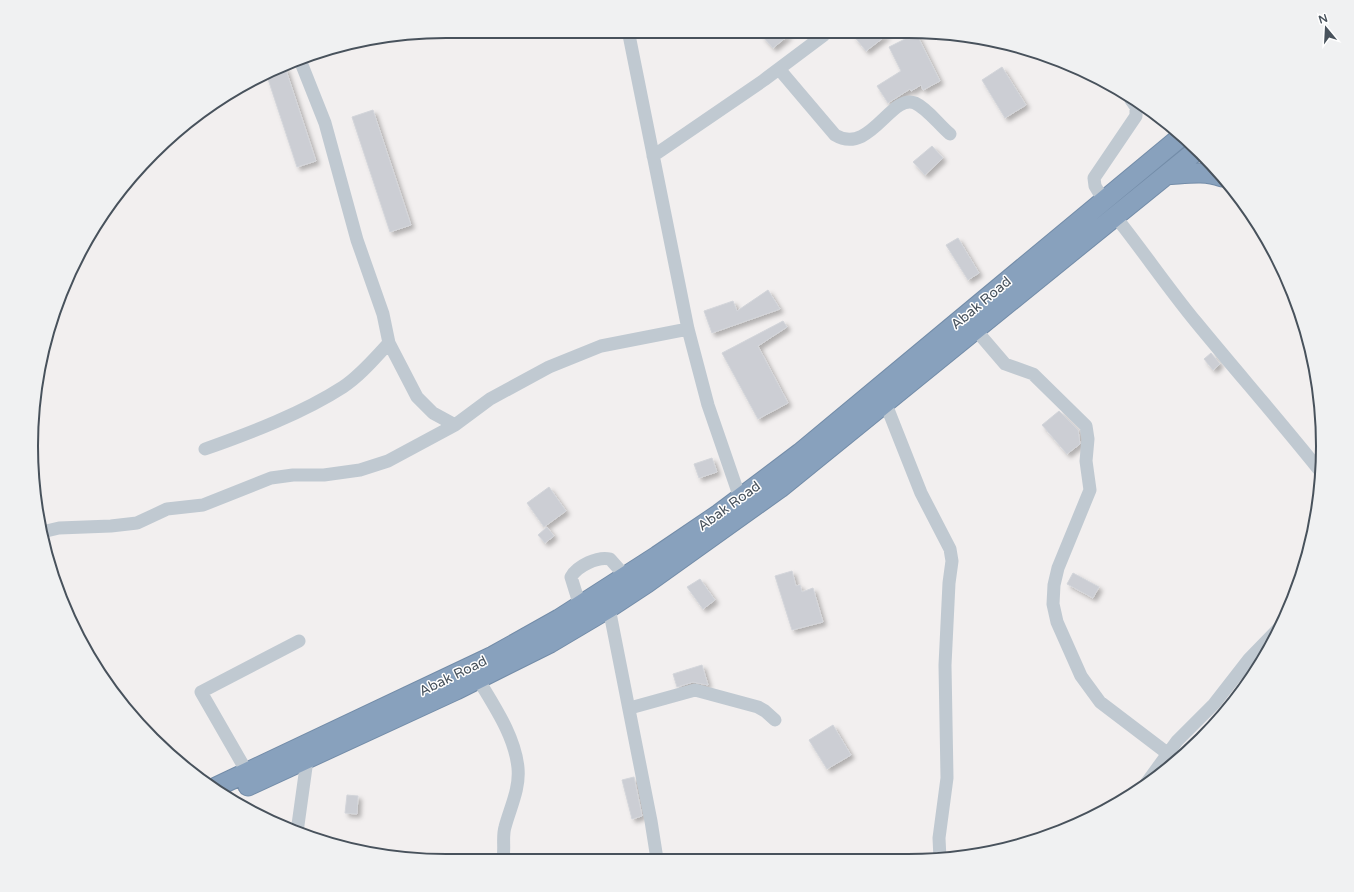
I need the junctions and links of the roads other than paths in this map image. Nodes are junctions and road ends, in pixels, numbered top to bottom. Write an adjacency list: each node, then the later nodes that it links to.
1 (630, 38): 11 (street)
2 (820, 38): 4 (street)
3 (302, 65): 18 (street)
4 (779, 69): 6 (street); 11 (street)
5 (1136, 108): 14 (street)
6 (950, 134)
7 (1171, 134): 9 (highway)
8 (1177, 139): 9 (highway, Abak Road)
9 (1163, 151): 14 (highway, Abak Road)
10 (1192, 154): 13 (highway, Abak Road)
11 (653, 156): 16 (street)
12 (1211, 173): 13 (highway)
13 (1166, 175): 15 (highway, Abak Road)
14 (1104, 200): 23 (highway, Abak Road)
15 (1115, 216): 17 (highway, Abak Road); 22 (street)
16 (688, 329): 20 (street); 23 (street)
17 (975, 329): 19 (highway, Abak Road); 33 (street)
18 (389, 343): 20 (street); 21 (street)
19 (885, 402): 27 (highway, Abak Road); 40 (street)
20 (455, 425): 24 (street)
21 (205, 449)
22 (1315, 465)
23 (740, 498): 25 (highway, Abak Road)
24 (47, 531)
25 (626, 577): 26 (highway, Abak Road); 26 (street)
26 (580, 606): 36 (highway, Abak Road)
27 (609, 608): 30 (highway, Abak Road); 31 (street)
28 (299, 641): 36 (street)
29 (1265, 642): 33 (street)
30 (478, 679): 34 (highway, Abak Road); 41 (street)
31 (630, 708): 32 (street); 42 (street)
32 (775, 720)
33 (1167, 753): 35 (street)
34 (307, 760): 36 (highway, Abak Road); 39 (street)
35 (1155, 771)
36 (250, 778): 37 (highway, Abak Road); 38 (highway, Abak Road)
37 (220, 786)
38 (231, 792)
39 (298, 826)
40 (940, 853)
41 (503, 854)
42 (656, 854)

